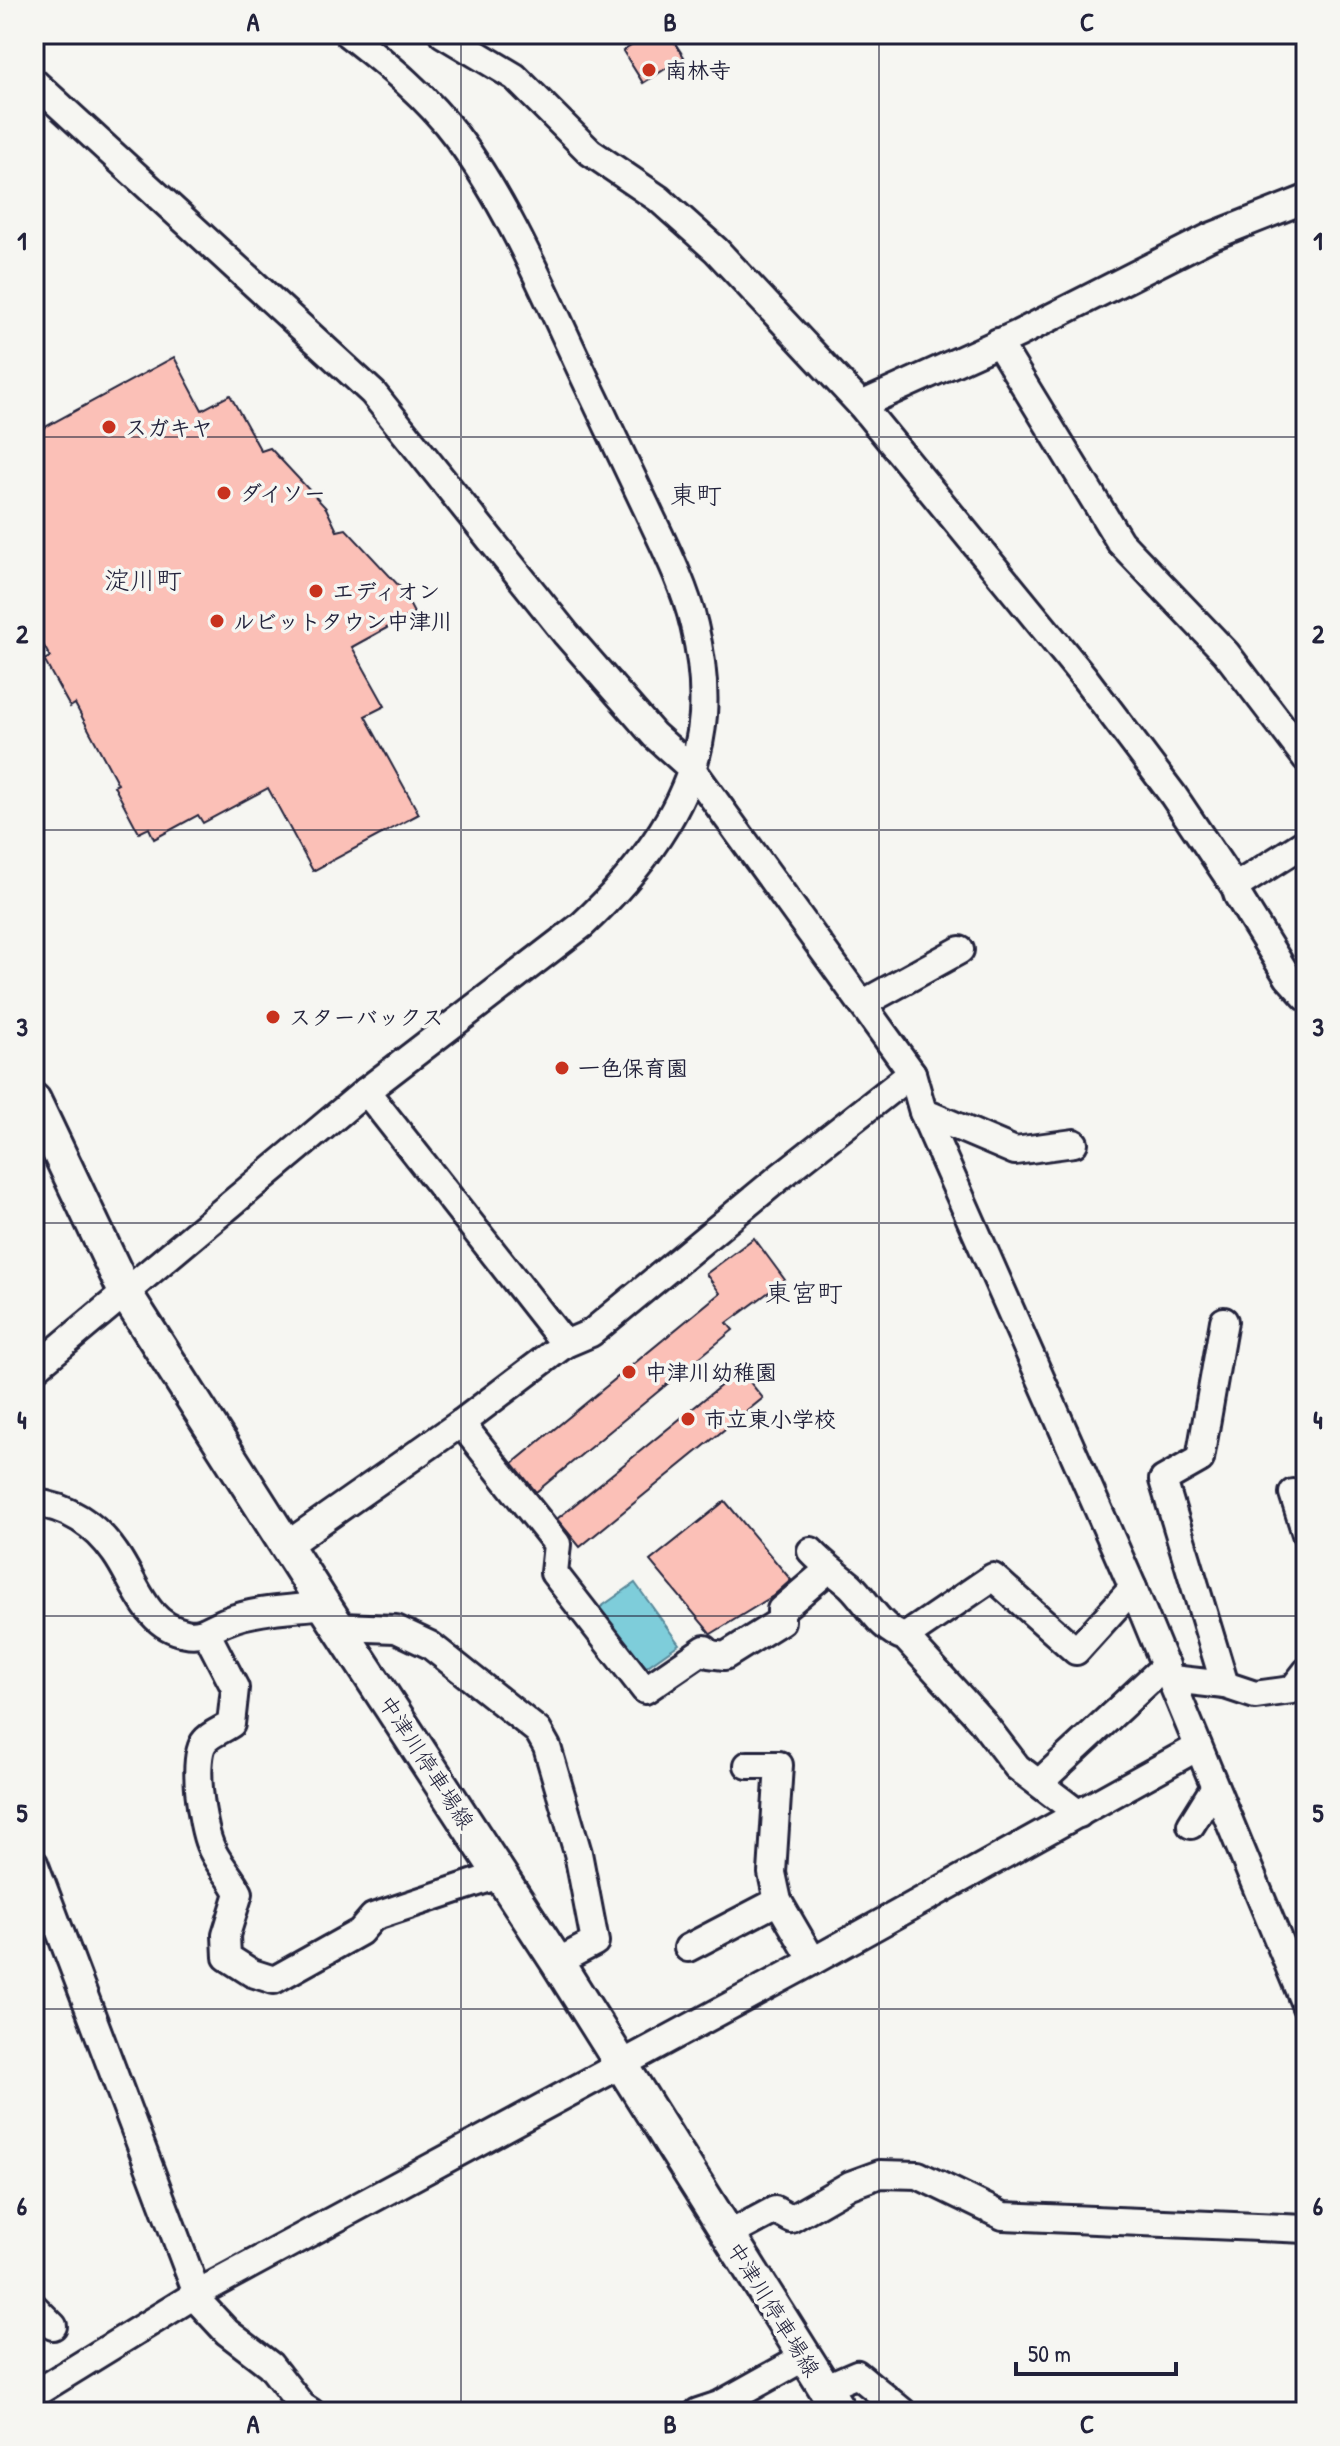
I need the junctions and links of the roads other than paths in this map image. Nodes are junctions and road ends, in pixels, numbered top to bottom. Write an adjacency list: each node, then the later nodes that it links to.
1 (348, 34): 8 (street)
2 (443, 34): 6 (street)
3 (34, 82): 8 (street)
4 (1306, 199): 5 (street)
5 (998, 342): 6 (street); 7 (street)
6 (861, 405): 10 (street)
7 (1306, 758)
8 (692, 769): 13 (street); 15 (street)
9 (1306, 842): 10 (street)
10 (1235, 887): 12 (street)
11 (960, 950): 13 (street)
12 (1306, 997)
13 (862, 1004): 14 (street)
14 (912, 1073): 17 (street); 21 (street)
15 (366, 1091): 19 (street); 21 (street)
16 (34, 1100): 19 (main road, 中津川停車場線)
17 (923, 1112): 18 (street); 28 (street)
18 (1074, 1143)
19 (126, 1294): 22 (street); 27 (main road, 中津川停車場線)
20 (1224, 1321): 34 (street)
21 (565, 1344): 23 (street)
22 (34, 1369)
23 (461, 1423): 27 (street); 31 (street)
24 (1293, 1493): 26 (street)
25 (34, 1503): 30 (street)
26 (1306, 1534)
27 (287, 1545): 29 (main road, 中津川停車場線)
28 (1133, 1588): 31 (street); 32 (street)
29 (332, 1616): 30 (street); 42 (main road, 中津川停車場線); 46 (street)
30 (206, 1632): 42 (street)
31 (905, 1637): 37 (street)
32 (1169, 1672): 34 (street); 35 (street); 37 (street)
33 (1306, 1672): 34 (street)
34 (1225, 1685)
35 (1198, 1747): 38 (street); 39 (street)
36 (748, 1765): 43 (street)
37 (1039, 1783): 39 (street)
38 (1214, 1788): 40 (street); 47 (street)
39 (1079, 1814): 45 (street)
40 (1191, 1825)
41 (34, 1863): 51 (street)
42 (499, 1875): 46 (main road, 中津川停車場線)
43 (778, 1901): 44 (street); 45 (street)
44 (688, 1948)
45 (813, 1961): 48 (street)
46 (557, 1962): 48 (main road, 中津川停車場線)
47 (1306, 2007)
48 (620, 2064): 50 (main road, 中津川停車場線); 51 (street)
49 (1306, 2229): 50 (street)
50 (728, 2235): 54 (main road, 中津川停車場線)
51 (198, 2293): 55 (street); 57 (street)
52 (34, 2307): 53 (street)
53 (53, 2326)
54 (805, 2357): 56 (main road, 中津川停車場線); 58 (street)
55 (34, 2394)
56 (832, 2400): 59 (street)
57 (311, 2412)
58 (698, 2412)
59 (903, 2412)

